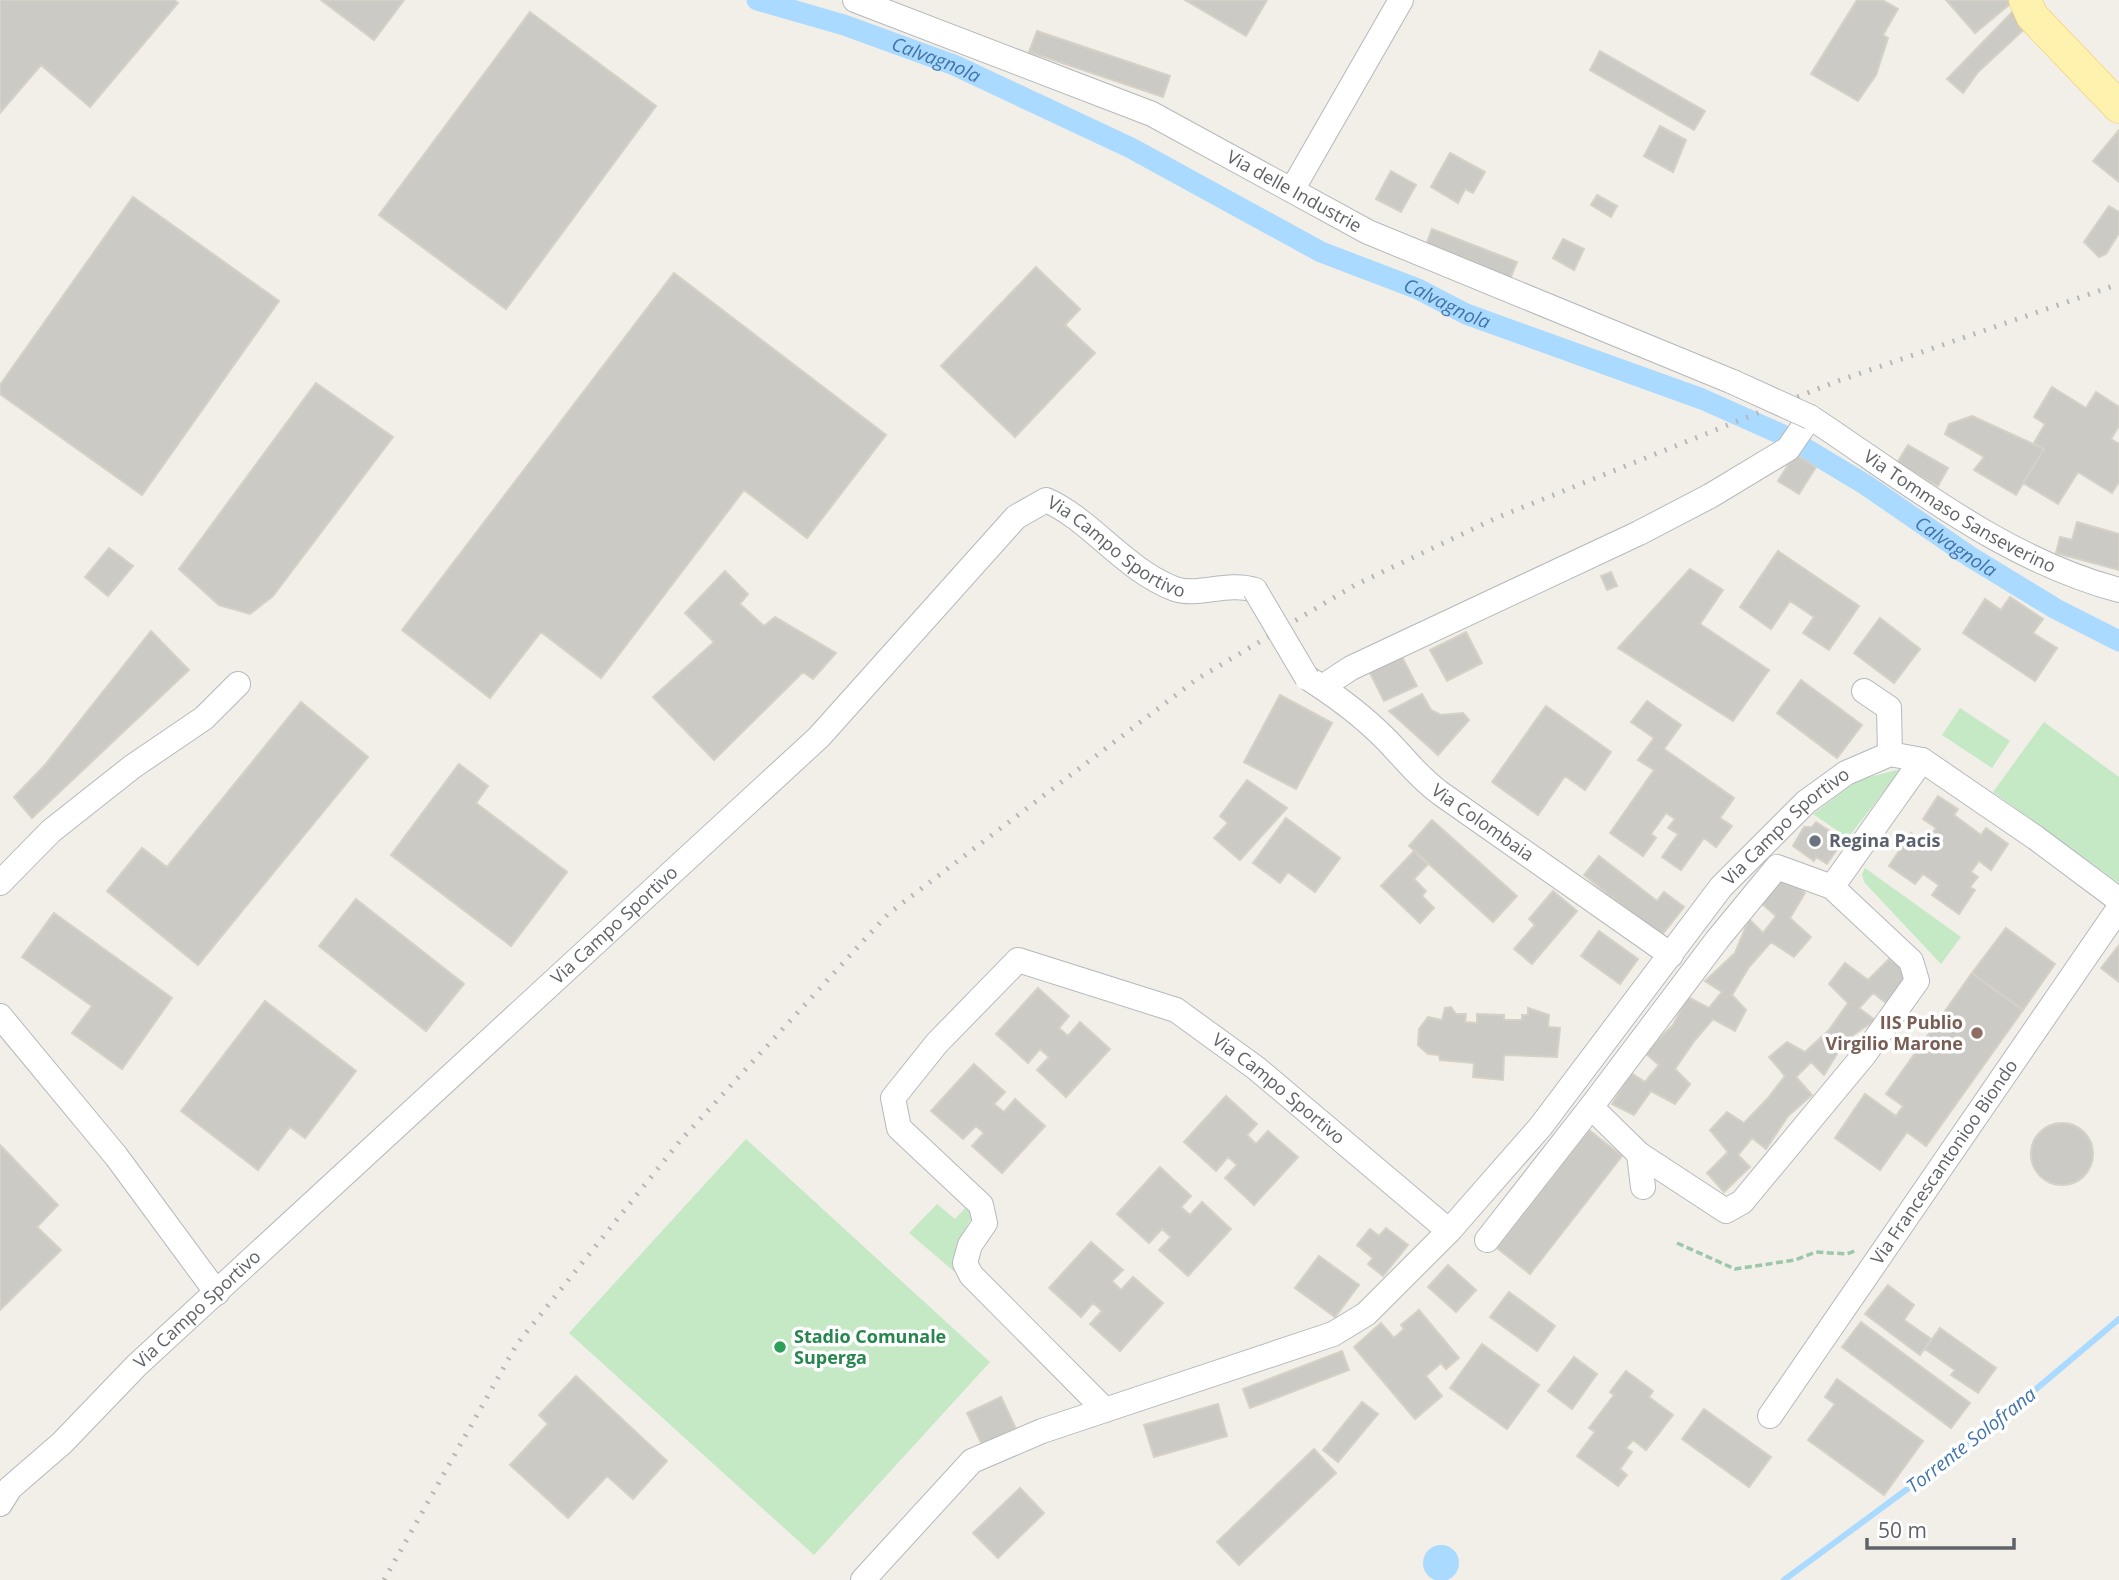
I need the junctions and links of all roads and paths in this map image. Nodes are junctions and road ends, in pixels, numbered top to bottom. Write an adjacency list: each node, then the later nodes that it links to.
1 (855, 0): 5 (street, Via delle Industrie)
2 (1401, 0): 5 (street)
3 (2025, 0): 4 (main road)
4 (2119, 107)
5 (1292, 190): 6 (street, Via delle Industrie, bridge)
6 (1799, 433): 7 (street, Via Tommaso Sanseverino); 8 (street)
7 (2119, 590)
8 (1315, 682): 17 (street, Via Colombaia); 26 (street, Via Campo Sportivo, bridge)
9 (238, 684): 13 (street)
10 (1864, 691): 11 (street)
11 (1890, 754): 12 (street); 17 (street, Via Campo Sportivo)
12 (1922, 760): 14 (street); 15 (street)
13 (0, 883)
14 (1832, 887): 19 (street); 20 (street)
15 (2119, 900)
16 (2119, 908): 28 (street, Via Francescantonioo Biondo)
17 (1671, 955): 22 (street, Via Campo Sportivo)
18 (0, 1016): 26 (street)
19 (1591, 1107): 20 (street); 23 (street)
20 (1639, 1154): 21 (street)
21 (1643, 1187)
22 (1449, 1231): 27 (street, Via Campo Sportivo); 27 (street, Via Campo Sportivo)
23 (1487, 1240)
24 (1677, 1243): 25 (path)
25 (1859, 1249)
26 (217, 1293): 29 (street, Via Campo Sportivo)
27 (1105, 1410): 30 (street, Via Campo Sportivo)
28 (1770, 1416)
29 (0, 1504)
30 (863, 1580)

